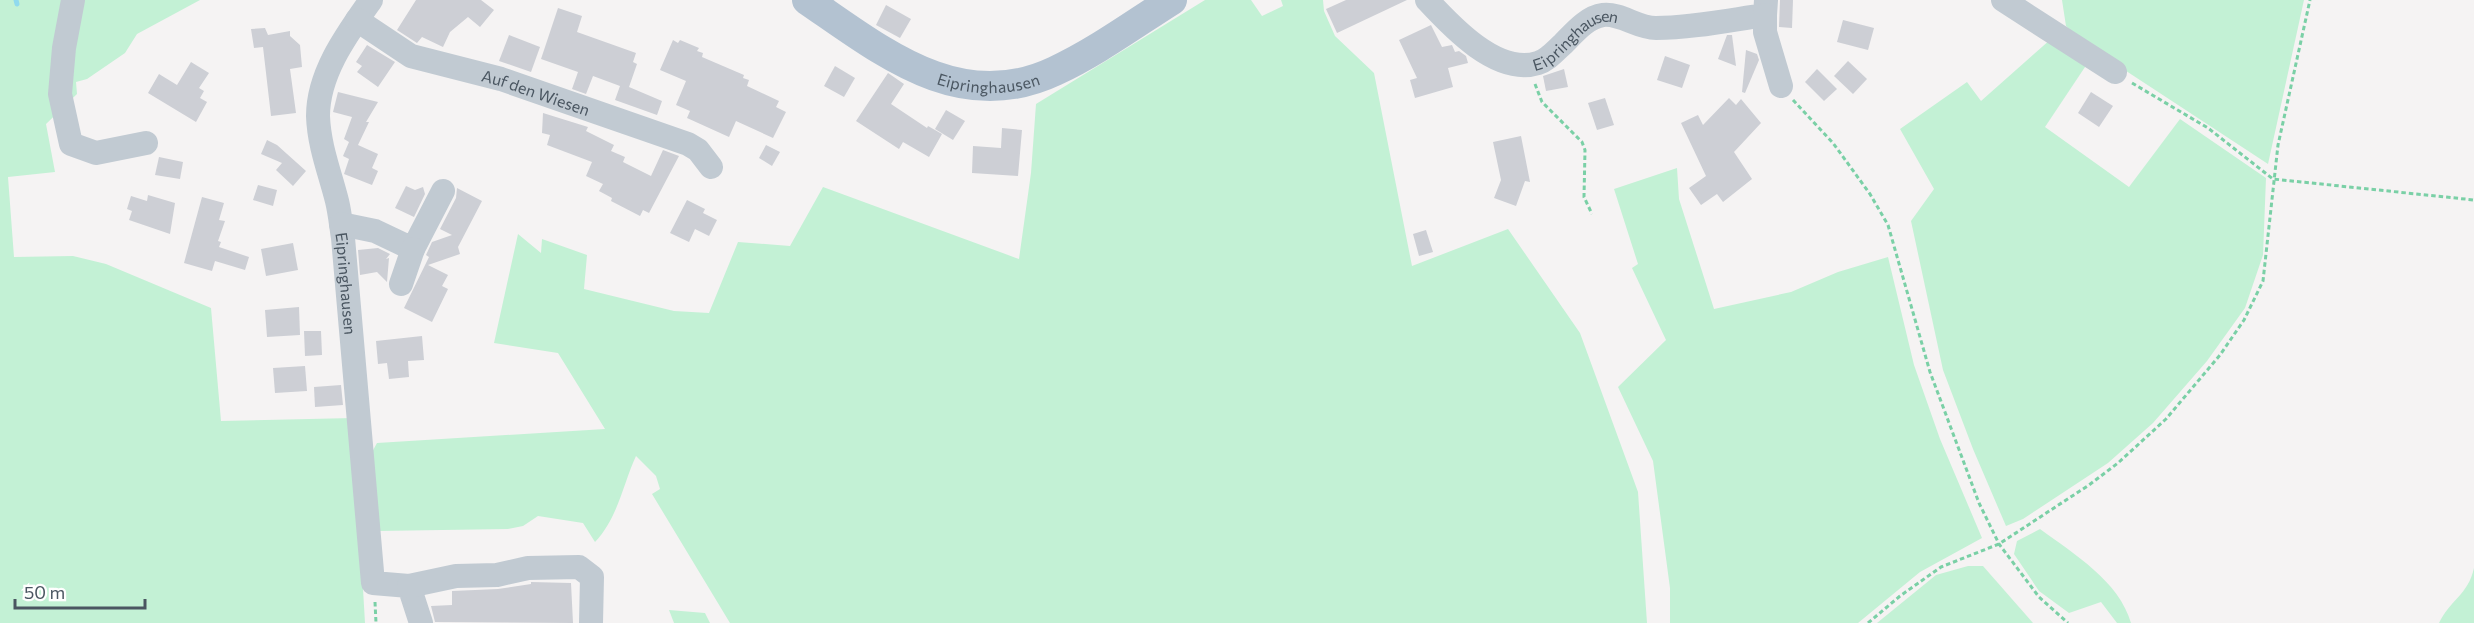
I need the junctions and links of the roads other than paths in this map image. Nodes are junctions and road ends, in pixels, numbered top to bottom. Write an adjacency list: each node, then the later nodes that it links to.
1 (73, 0): 11 (street)
2 (371, 0): 8 (street, Eipringhausen)
3 (807, 0): 6 (main road, Eipringhausen)
4 (1427, 0): 7 (street, Eipringhausen)
5 (2003, 0): 9 (street)
6 (1168, 1)
7 (1766, 8): 10 (street)
8 (357, 20): 12 (street, Auf den Wiesen); 14 (street, Eipringhausen)
9 (2115, 72)
10 (1781, 86)
11 (146, 143)
12 (711, 167)
13 (443, 191): 15 (street)
14 (341, 224): 15 (street); 17 (street, Eipringhausen)
15 (412, 249): 16 (street)
16 (400, 284)
17 (409, 586): 18 (street); 19 (street)
18 (421, 623)
19 (591, 623)

